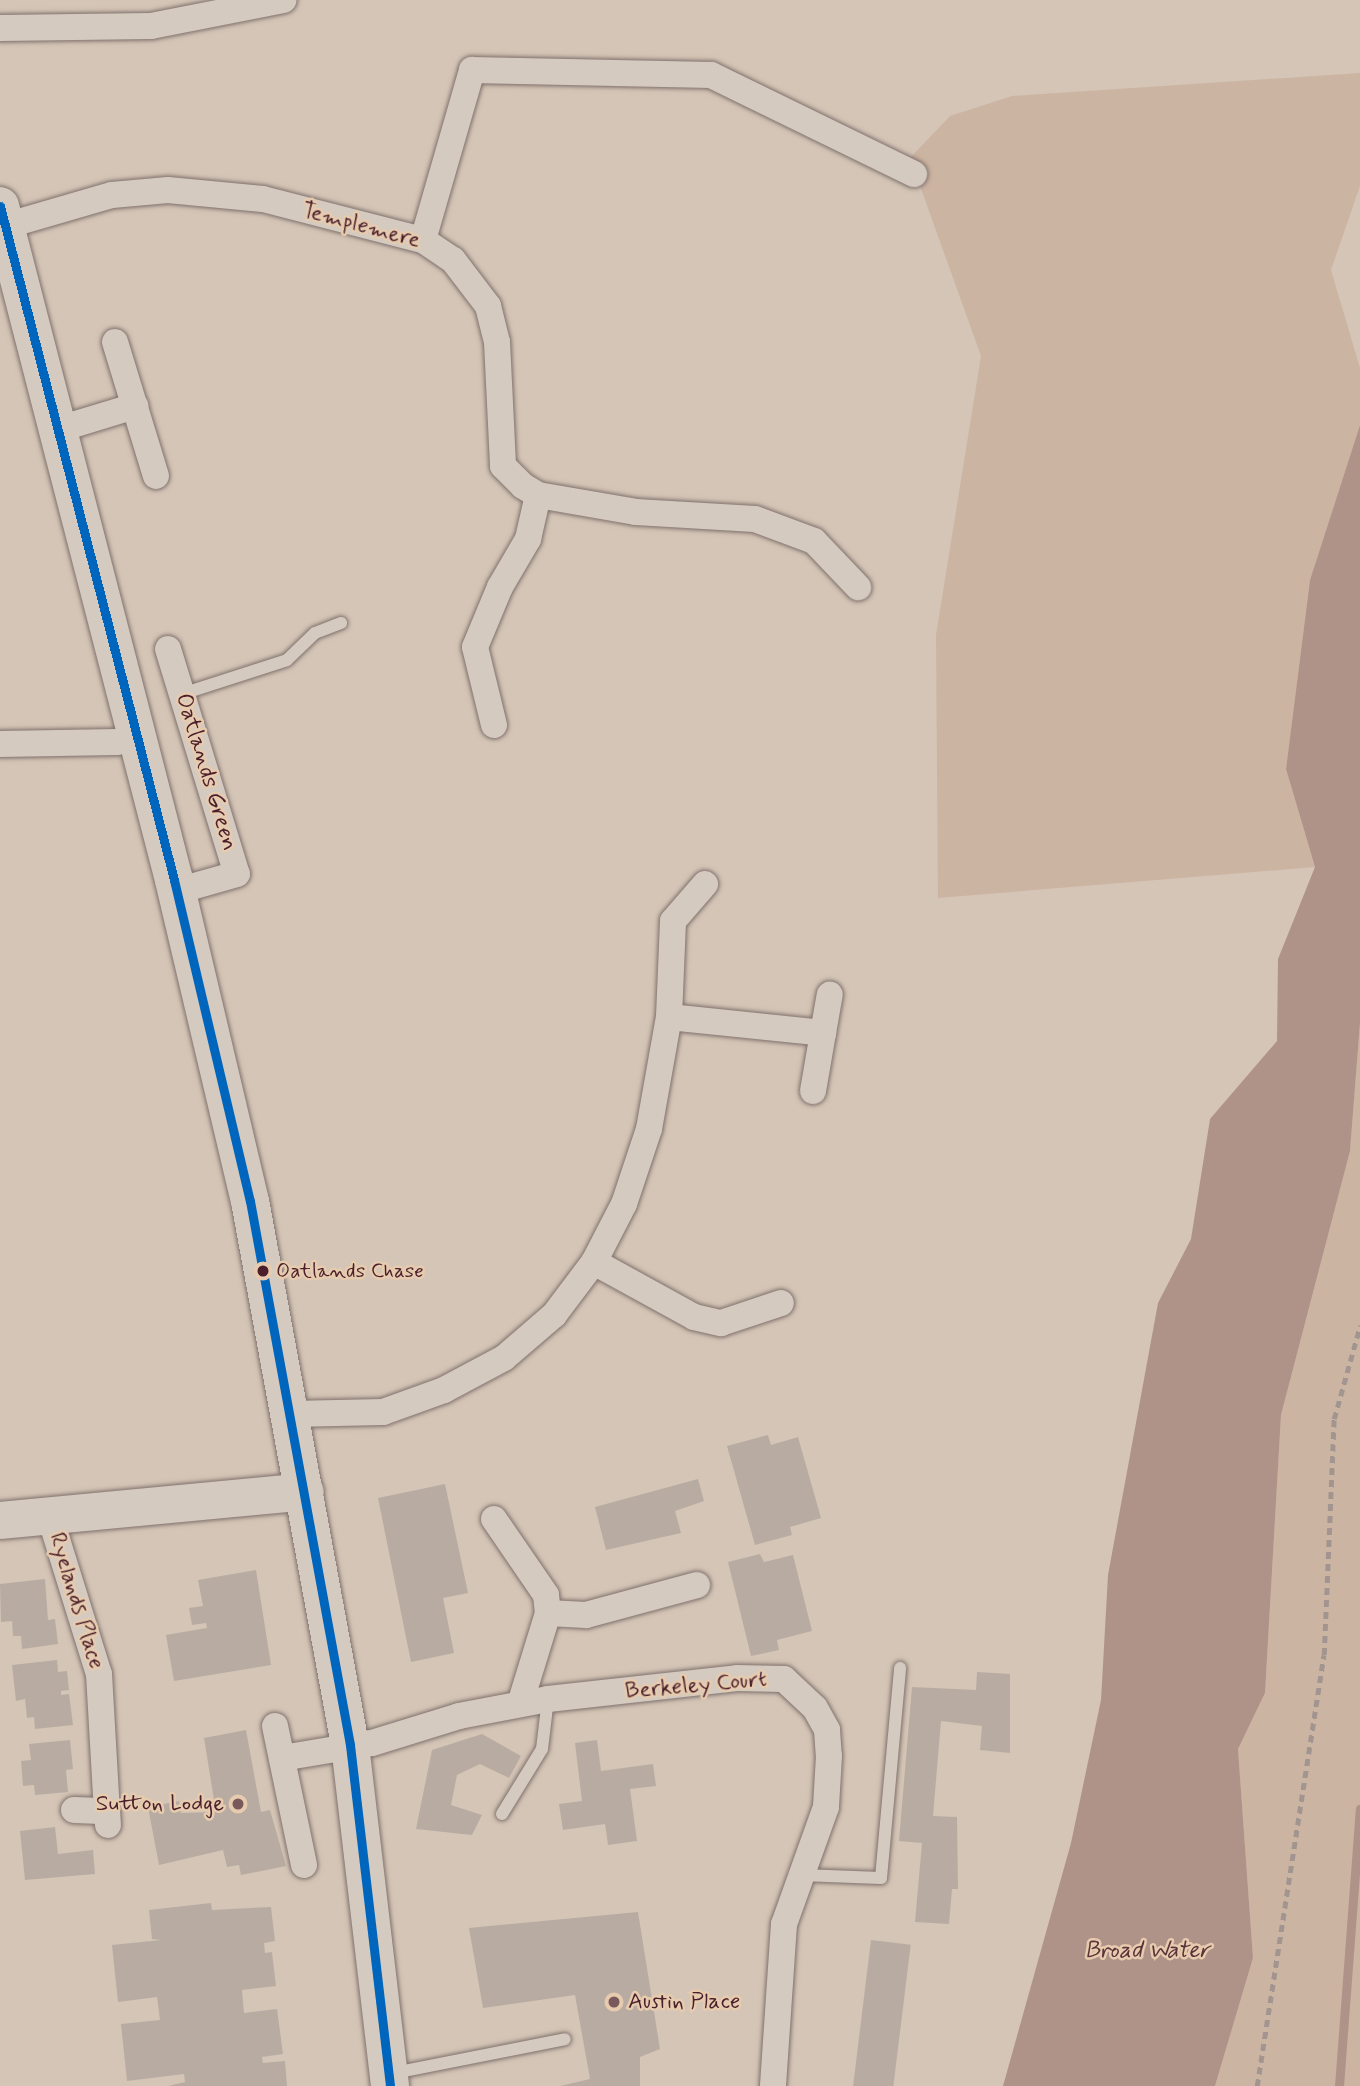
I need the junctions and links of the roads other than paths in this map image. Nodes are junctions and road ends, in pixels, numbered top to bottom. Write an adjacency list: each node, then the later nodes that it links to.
1 (283, 0): 2 (street)
2 (0, 28)
3 (915, 174): 5 (street)
4 (3, 216): 5 (street, Templemere); 8 (main road)
5 (423, 240): 10 (street, Templemere)
6 (115, 342): 7 (street)
7 (135, 406): 8 (street); 9 (street)
8 (57, 430): 16 (main road)
9 (156, 476)
10 (538, 495): 11 (street, Templemere); 15 (street)
11 (858, 587)
12 (341, 623): 14 (lane)
13 (168, 649): 14 (street, Oatlands Green)
14 (182, 694): 19 (street, Oatlands Green)
15 (494, 725)
16 (137, 737): 17 (street); 19 (main road)
17 (0, 744)
18 (705, 884): 21 (street)
19 (177, 891): 26 (main road)
20 (830, 995): 22 (street)
21 (669, 1017): 22 (street); 24 (street)
22 (823, 1033): 23 (street)
23 (813, 1091)
24 (594, 1262): 25 (street); 26 (street)
25 (781, 1303)
26 (290, 1414): 27 (main road)
27 (305, 1491): 28 (street); 37 (main road)
28 (50, 1517): 30 (street); 39 (street, Ryelands Place)
29 (494, 1519): 32 (street)
30 (0, 1520)
31 (697, 1585): 32 (street)
32 (548, 1613): 35 (street)
33 (900, 1668): 42 (lane)
34 (548, 1699): 35 (street, Berkeley Court); 40 (lane); 42 (street, Berkeley Court)
35 (520, 1704): 37 (street, Berkeley Court)
36 (275, 1726): 38 (street)
37 (350, 1745): 38 (street, Berkeley Court); 44 (main road)
38 (282, 1758): 41 (street)
39 (74, 1810)
40 (502, 1814)
41 (304, 1865)
42 (800, 1875): 45 (street, Berkeley Court)
43 (565, 2039): 44 (lane)
44 (390, 2080)
45 (772, 2086)

